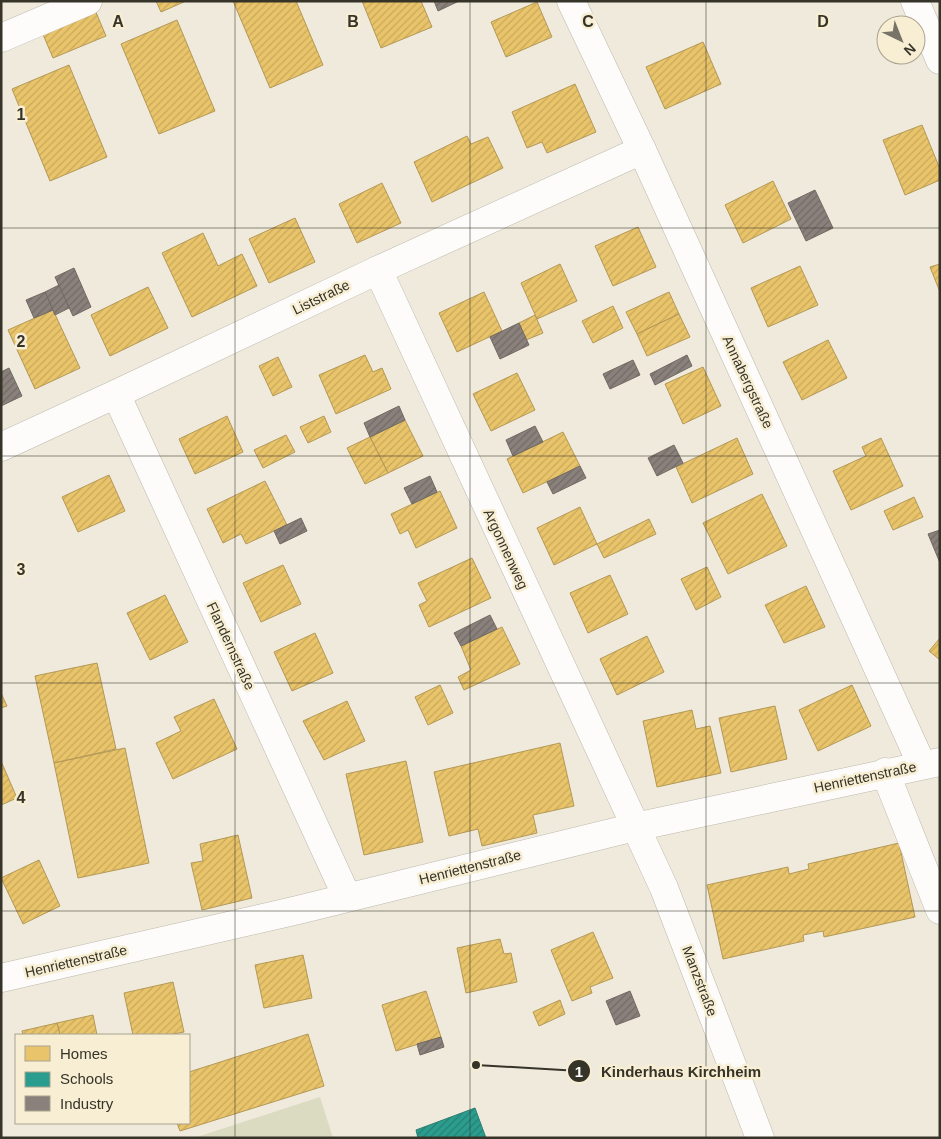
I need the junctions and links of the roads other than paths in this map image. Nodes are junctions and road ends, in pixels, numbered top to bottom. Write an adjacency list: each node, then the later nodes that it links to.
1 (88, 1): 4 (street)
2 (571, 1): 6 (street, Annabergstraße)
3 (915, 1): 5 (street)
4 (1, 38)
5 (940, 60)
6 (642, 150): 7 (street, Liststraße); 10 (street, Annabergstraße)
7 (378, 270): 8 (street, Liststraße); 12 (street, Argonnenweg)
8 (116, 394): 9 (street, Liststraße); 13 (street, Flandernstraße)
9 (1, 447)
10 (931, 763): 11 (street, Henriettenstraße)
11 (885, 772): 12 (street, Henriettenstraße); 14 (street)
12 (635, 828): 13 (street, Henriettenstraße); 16 (street, Manzstraße)
13 (346, 897): 15 (street, Henriettenstraße)
14 (940, 910)
15 (1, 978)
16 (760, 1138)

